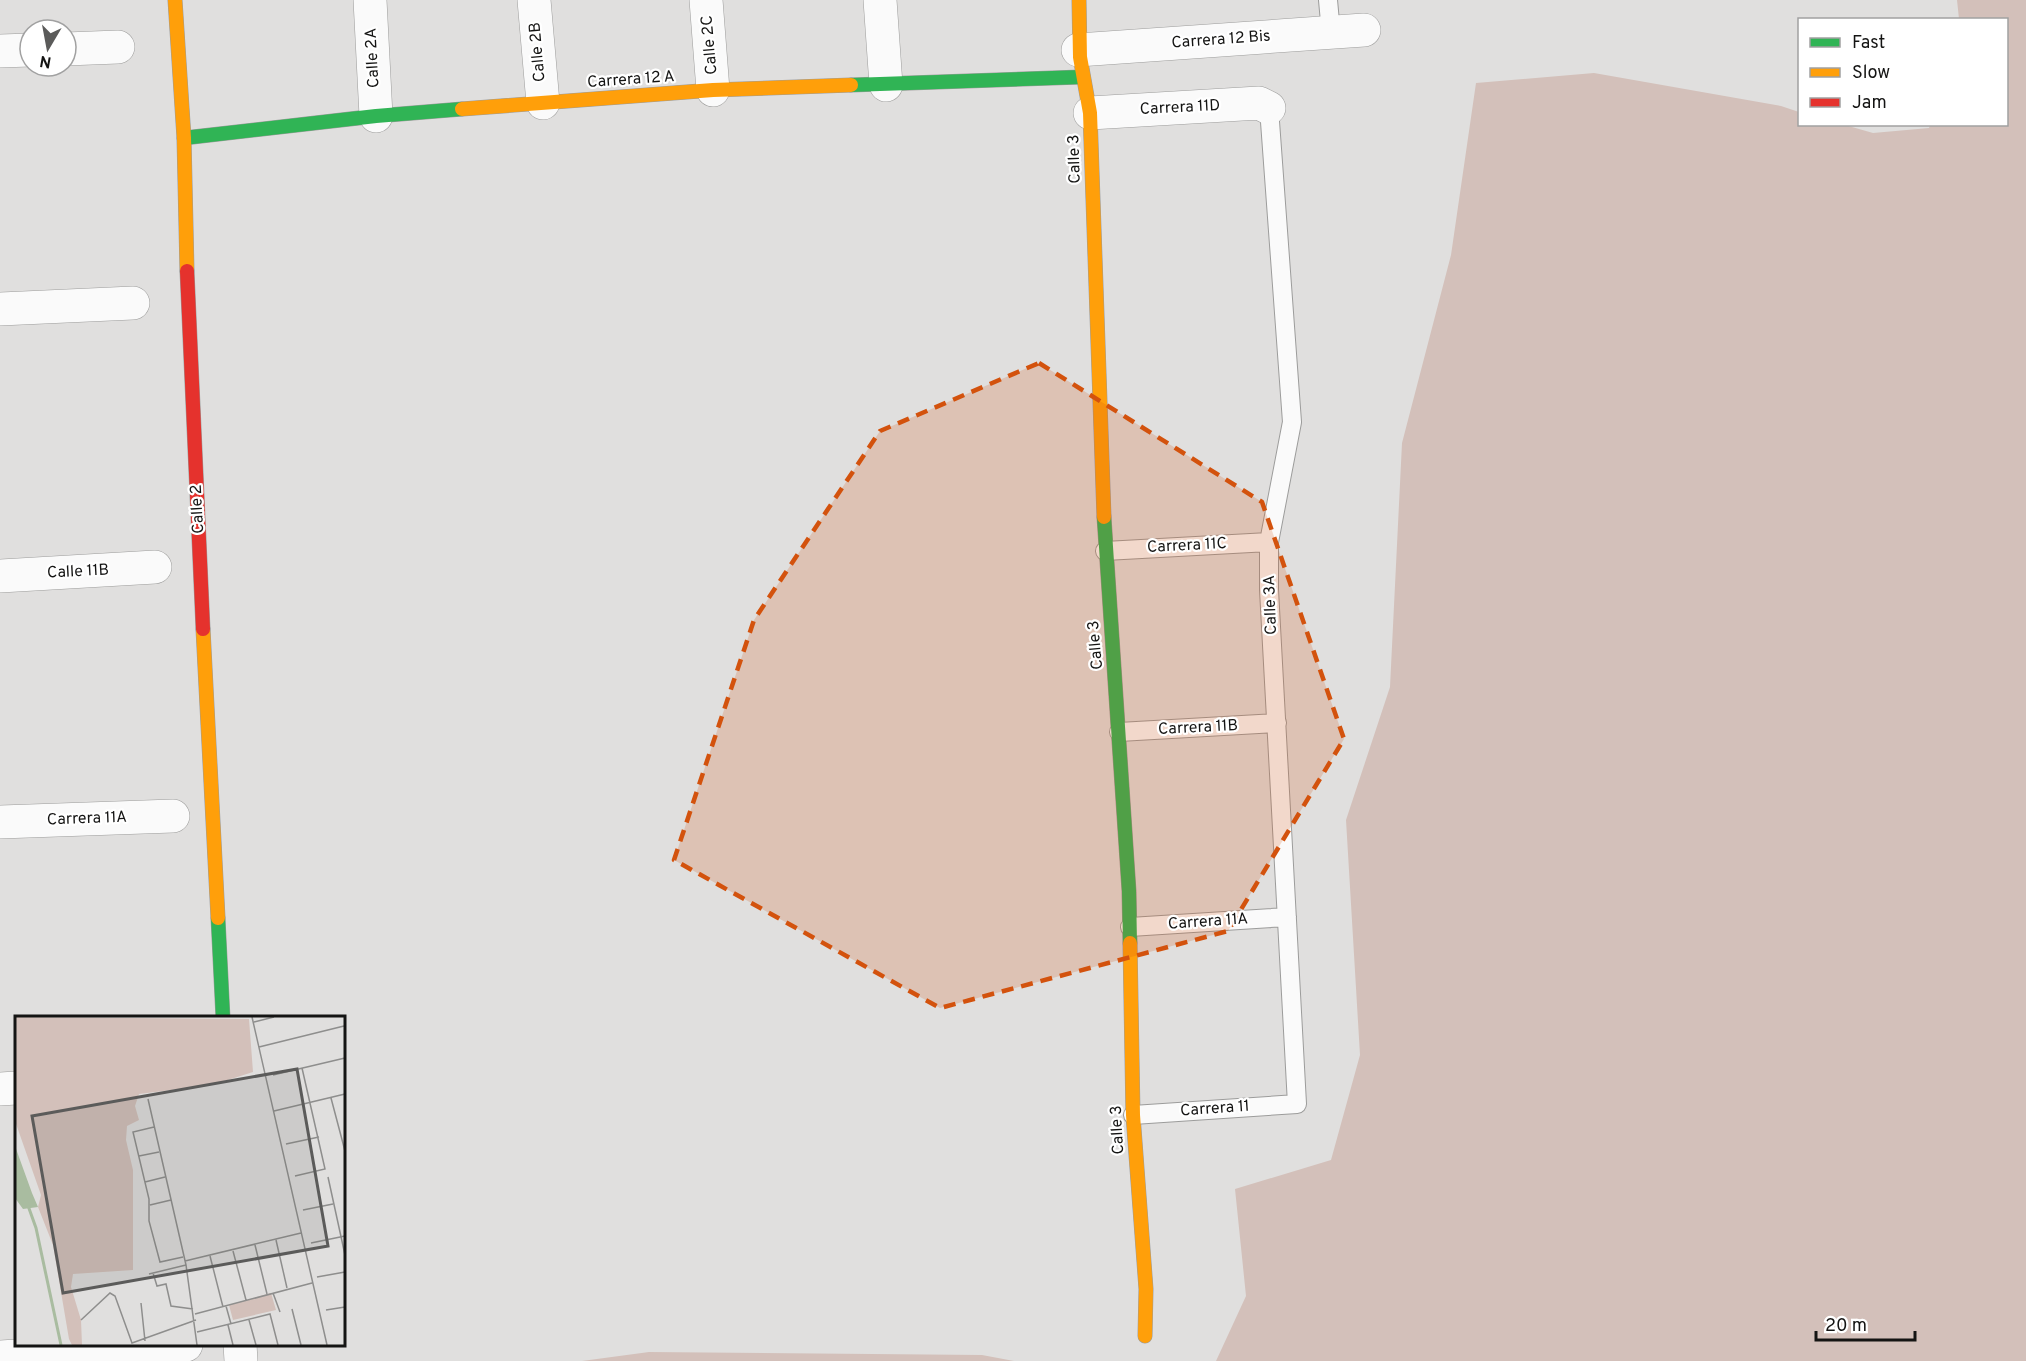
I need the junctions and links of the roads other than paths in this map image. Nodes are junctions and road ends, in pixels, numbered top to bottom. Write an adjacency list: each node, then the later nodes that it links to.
1 (175, 0): 21 (street, Calle 2)
2 (370, 0): 20 (street, Calle 2A)
3 (534, 0): 17 (street, Calle 2B)
4 (706, 0): 16 (street, Calle 2C)
5 (880, 0): 15 (street)
6 (1079, 0): 14 (street, Calle 3)
7 (1328, 0): 9 (lane)
8 (1364, 30): 9 (street, Carrera 12 Bis)
9 (1331, 33): 14 (street, Carrera 12 Bis)
10 (118, 48): 11 (street)
11 (78, 49)
12 (18, 50): 13 (street)
13 (0, 51)
14 (1080, 64): 15 (street, Carrera 12 A); 19 (street, Calle 3)
15 (886, 85): 16 (street, Carrera 12 A)
16 (713, 90): 17 (street, Carrera 12 A)
17 (543, 103): 20 (street, Carrera 12 A)
18 (1269, 108): 19 (street, Carrera 11D); 24 (lane, Calle 3A)
19 (1090, 113): 25 (street, Calle 3)
20 (376, 117): 21 (street, Carrera 12 A)
21 (184, 138): 34 (street, Calle 2)
22 (133, 303): 23 (street)
23 (0, 309)
24 (1269, 542): 25 (lane, Carrera 11C); 28 (lane, Calle 3A)
25 (1105, 551): 29 (street, Calle 3)
26 (155, 567): 27 (street, Calle 11B)
27 (0, 576)
28 (1278, 723): 29 (lane, Carrera 11B); 32 (lane, Calle 3A)
29 (1119, 732): 33 (street, Calle 3)
30 (173, 816): 31 (street, Carrera 11A)
31 (0, 822)
32 (1287, 917): 33 (lane, Carrera 11A); 37 (lane, Calle 3A)
33 (1130, 927): 38 (street, Calle 3)
34 (223, 1016)
35 (15, 1088): 36 (street)
36 (0, 1089)
37 (1297, 1104): 38 (lane, Carrera 11)
38 (1133, 1115): 39 (street, Calle 3)
39 (1145, 1335)
40 (170, 1346): 42 (street)
41 (240, 1346): 43 (street)
42 (0, 1357)
43 (241, 1361)

